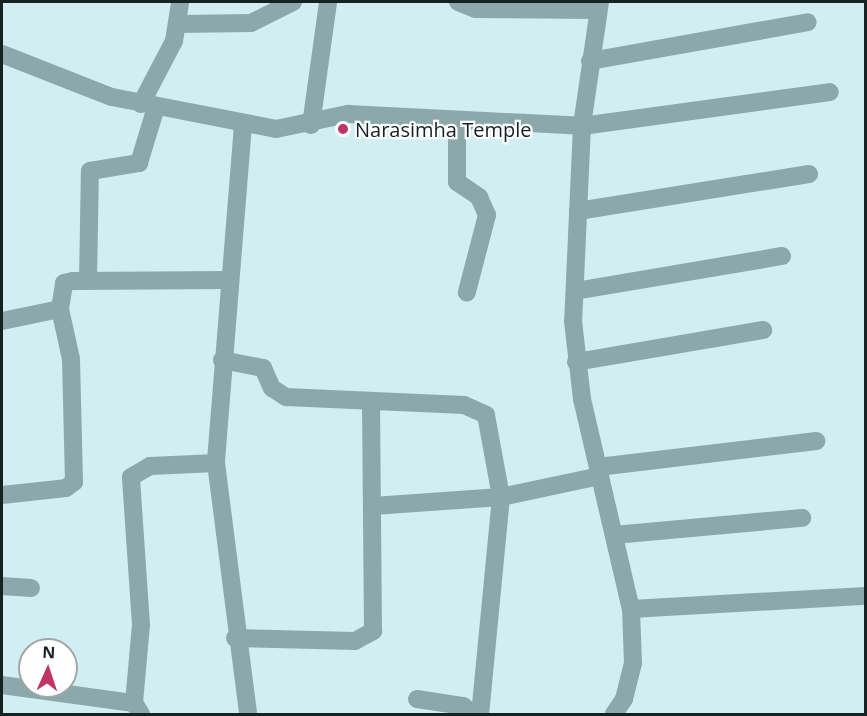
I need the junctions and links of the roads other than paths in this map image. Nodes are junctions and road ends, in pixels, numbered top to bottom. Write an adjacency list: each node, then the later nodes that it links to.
1 (180, 2): 7 (street)
2 (293, 2): 7 (street)
3 (328, 2): 14 (street)
4 (458, 2): 5 (street)
5 (598, 6): 9 (street)
6 (808, 22): 9 (street)
7 (178, 24): 11 (street)
8 (2, 54): 11 (street)
9 (590, 61): 15 (street)
10 (830, 92): 15 (street)
11 (148, 105): 13 (street); 20 (street)
12 (457, 120): 14 (street); 15 (street); 22 (street)
13 (243, 125): 14 (street); 19 (street)
14 (311, 125)
15 (582, 126): 17 (street)
16 (809, 174): 17 (street)
17 (578, 211): 21 (street)
18 (782, 256): 21 (street)
19 (229, 280): 20 (street); 26 (street)
20 (88, 281): 23 (street)
21 (574, 291): 27 (street)
22 (467, 292)
23 (60, 309): 24 (street); 32 (street)
24 (2, 321)
25 (763, 330): 27 (street)
26 (222, 360): 28 (street); 30 (street)
27 (576, 362): 31 (street)
28 (371, 401): 33 (street); 34 (street)
29 (816, 441): 31 (street)
30 (216, 463): 41 (street); 44 (street)
31 (599, 472): 33 (street); 36 (street)
32 (2, 495)
33 (501, 497): 34 (street); 47 (street)
34 (373, 506): 41 (street)
35 (802, 518): 36 (street)
36 (614, 535): 40 (street)
37 (2, 586): 38 (street)
38 (31, 588)
39 (866, 596): 40 (street)
40 (631, 609): 48 (street)
41 (235, 638): 45 (street)
42 (2, 685): 44 (street)
43 (417, 699): 46 (street)
44 (137, 709)
45 (248, 714)
46 (473, 714)
47 (480, 714)
48 (614, 714)

